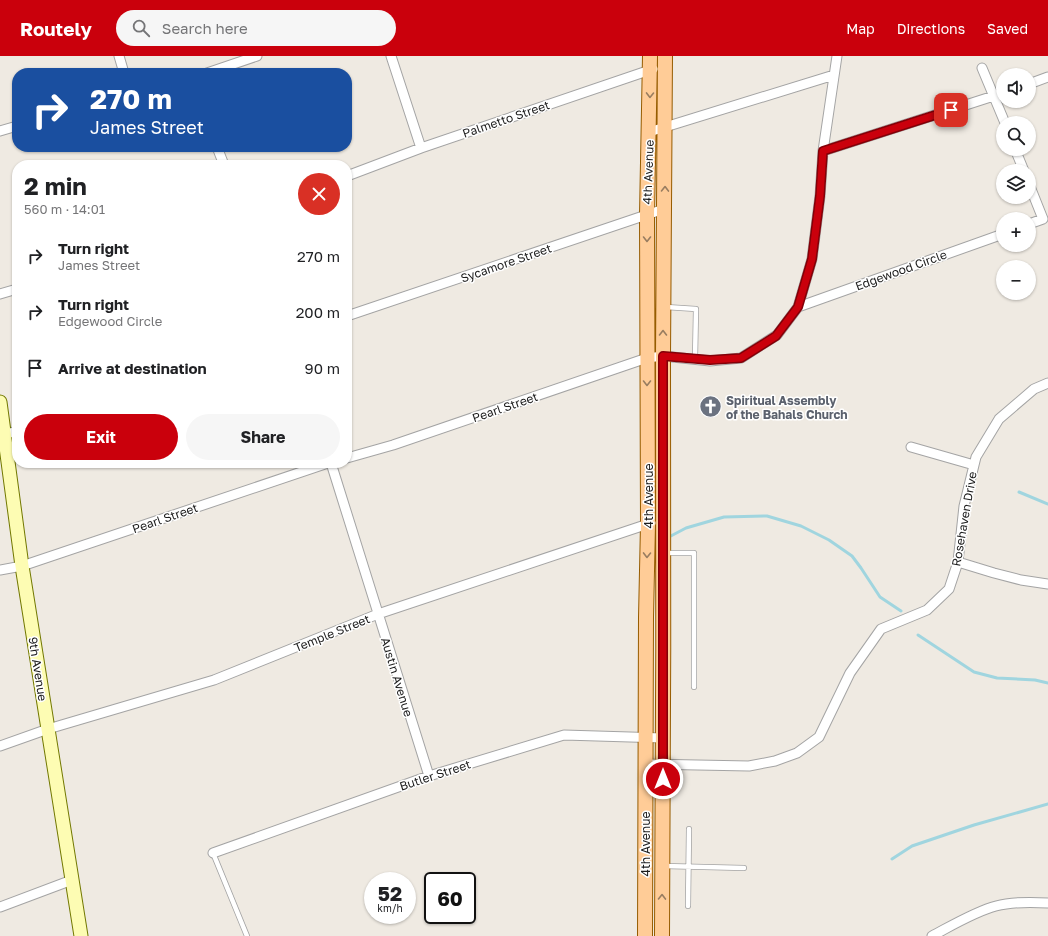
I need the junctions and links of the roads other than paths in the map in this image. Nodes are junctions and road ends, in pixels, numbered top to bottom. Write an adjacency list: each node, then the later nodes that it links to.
1 (119, 56): 7 (street)
2 (257, 56): 8 (street)
3 (391, 56): 20 (street)
4 (650, 56): 10 (main road, 4th Avenue)
5 (837, 56): 11 (street)
6 (665, 61): 10 (street, Palmetto Street); 17 (main road, 4th Avenue)
7 (123, 68)
8 (222, 68)
9 (982, 68): 14 (street)
10 (650, 70): 19 (main road, 4th Avenue, one-way to 19); 20 (street, Palmetto Street)
11 (834, 75): 17 (street); 21 (street)
12 (1048, 77): 13 (street)
13 (1036, 81)
14 (994, 96): 15 (street); 21 (street)
15 (1001, 116)
16 (12, 127): 18 (street)
17 (666, 127): 19 (street); 24 (main road, 4th Avenue, one-way to 17)
18 (0, 131)
19 (649, 132): 25 (main road, 4th Avenue)
20 (421, 148): 22 (street, Palmetto Street)
21 (823, 151): 31 (street)
22 (352, 174)
23 (1036, 202): 26 (street)
24 (664, 209): 25 (street, Sycamore Street); 30 (main road, 4th Avenue)
25 (647, 215): 32 (street, Sycamore Street); 34 (main road, 4th Avenue, one-way to 34)
26 (1036, 222)
27 (996, 236): 31 (street, Edgewood Circle)
28 (12, 290): 29 (street)
29 (0, 294)
30 (664, 307): 33 (main road, 4th Avenue, one-way to 30); 35 (lane)
31 (798, 307): 35 (street, Pearl Street)
32 (352, 314)
33 (663, 356): 34 (street, Pearl Street); 35 (street, Pearl Street); 45 (main road, 4th Avenue)
34 (647, 358): 41 (street, Pearl Street); 46 (main road, 4th Avenue, one-way to 46)
35 (695, 359)
36 (1048, 384): 42 (street, Rosehaven Drive)
37 (0, 402): 39 (street, 9th Avenue)
38 (12, 432): 39 (street)
39 (2, 435): 49 (street, 9th Avenue)
40 (911, 447): 42 (street)
41 (352, 457)
42 (974, 466): 48 (street, Rosehaven Drive)
43 (315, 468): 49 (street, Pearl Street)
44 (332, 468): 52 (street, Austin Avenue)
45 (664, 519): 46 (street, Temple Street); 47 (main road, 4th Avenue)
46 (648, 524): 52 (street, Temple Street); 55 (main road, 4th Avenue, one-way to 55)
47 (664, 553): 53 (lane); 56 (main road, 4th Avenue)
48 (958, 562): 51 (street); 59 (street, Rosehaven Drive)
49 (22, 566): 50 (street, Pearl Street); 54 (street, 9th Avenue)
50 (0, 570)
51 (1048, 584)
52 (378, 614): 54 (street, Temple Street); 60 (street, Austin Avenue)
53 (694, 687)
54 (48, 729): 57 (street, Temple Street); 66 (street, 9th Avenue)
55 (646, 737): 56 (street, Butler Street); 58 (main road, 4th Avenue); 60 (street, Butler Street)
56 (663, 738): 59 (main road, 4th Avenue)
57 (0, 746)
58 (646, 764): 59 (street, Rosehaven Drive); 72 (main road, 4th Avenue)
59 (664, 764): 63 (main road, 4th Avenue)
60 (429, 776): 62 (street, Butler Street)
61 (689, 829): 64 (lane)
62 (213, 853): 71 (lane)
63 (662, 866): 64 (lane); 73 (main road, 4th Avenue, one-way to 63)
64 (688, 867): 65 (lane); 68 (lane)
65 (744, 868)
66 (72, 880): 69 (street); 70 (street, 9th Avenue)
67 (1048, 903): 74 (street)
68 (688, 906)
69 (0, 907)
70 (81, 936)
71 (247, 936)
72 (645, 936)
73 (662, 936)
74 (932, 936)

